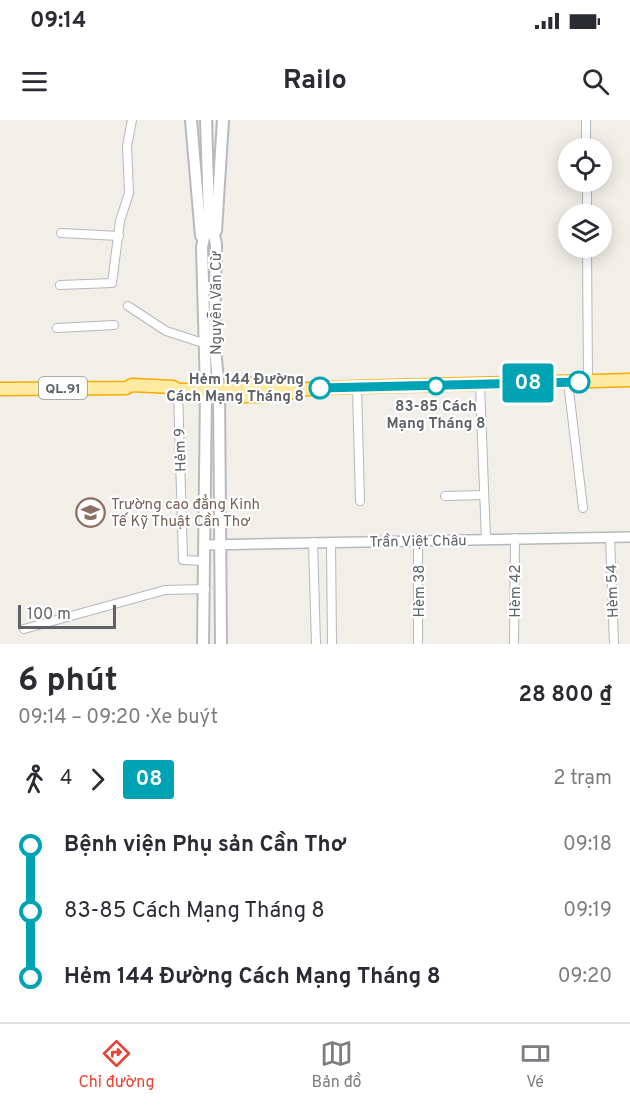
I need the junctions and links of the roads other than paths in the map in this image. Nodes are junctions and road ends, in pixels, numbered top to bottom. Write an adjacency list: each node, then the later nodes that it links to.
1 (132, 120): 9 (street)
2 (192, 120): 11 (main road)
3 (207, 120): 7 (main road, Nguyễn Văn Cừ)
4 (223, 120): 10 (main road)
5 (586, 120): 6 (street)
6 (586, 138)
7 (209, 215): 10 (main road, Nguyễn Văn Cừ); 11 (main road, Nguyễn Văn Cừ)
8 (61, 233): 9 (street)
9 (118, 236): 13 (street)
10 (216, 244): 26 (main road, Nguyễn Văn Cừ)
11 (202, 248): 17 (main road, Nguyễn Văn Cừ)
12 (587, 258): 19 (street)
13 (60, 285)
14 (128, 306): 17 (street)
15 (114, 325): 16 (street)
16 (57, 328)
17 (203, 343): 25 (main road, Nguyễn Văn Cừ)
18 (630, 380): 19 (highway, QL.91)
19 (588, 381): 20 (highway, QL.91)
20 (568, 382): 21 (highway, QL.91); 30 (street)
21 (480, 385): 22 (highway, QL.91); 27 (street)
22 (357, 388): 26 (highway, QL.91); 29 (street)
23 (0, 389): 24 (highway, QL.91)
24 (178, 390): 25 (highway, QL.91); 40 (street, Hẻm 9)
25 (206, 390): 26 (highway, QL.91); 39 (main road, Nguyễn Văn Cừ)
26 (219, 390): 38 (main road, Nguyễn Văn Cừ)
27 (484, 495): 28 (street); 35 (street)
28 (445, 496)
29 (360, 501)
30 (583, 508)
31 (610, 537): 32 (street, Trần Việt Châu); 33 (street, Trần Việt Châu); 49 (street, Hèm 54)
32 (630, 537)
33 (515, 538): 35 (street, Trần Việt Châu); 48 (street, Hèm 42)
34 (419, 540): 35 (street, Trần Việt Châu); 37 (street, Trần Việt Châu); 47 (street, Hèm 38)
35 (486, 540)
36 (313, 542): 37 (street, Trần Việt Châu); 38 (street, Trần Việt Châu); 45 (street)
37 (331, 542): 46 (street)
38 (220, 544): 39 (street, Trần Việt Châu); 44 (main road, Nguyễn Văn Cừ)
39 (205, 545): 40 (main road, Nguyễn Văn Cừ)
40 (205, 561): 41 (main road, Nguyễn Văn Cừ)
41 (205, 589): 42 (street); 43 (main road, Nguyễn Văn Cừ)
42 (24, 629)
43 (203, 644)
44 (221, 644)
45 (316, 644)
46 (332, 644)
47 (418, 644)
48 (514, 644)
49 (614, 644)

